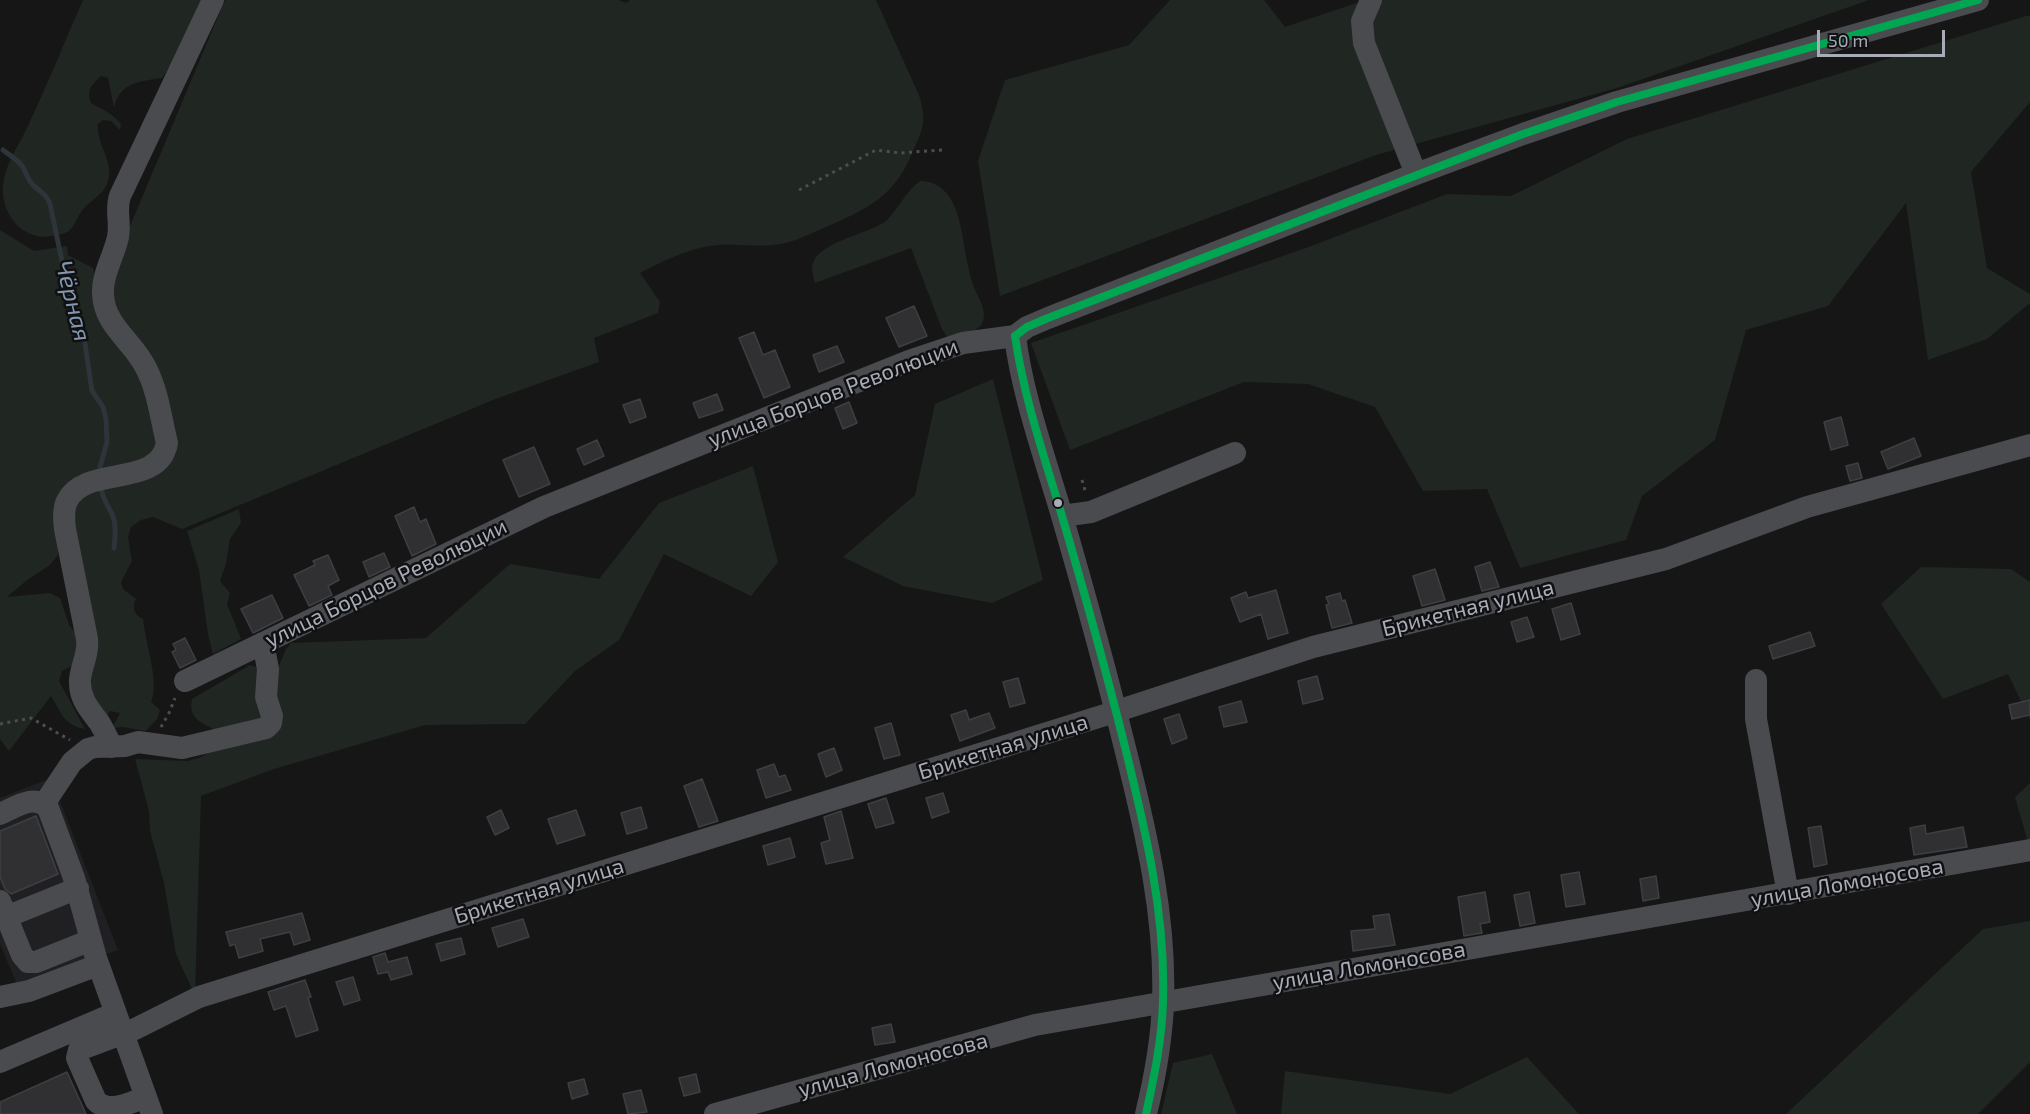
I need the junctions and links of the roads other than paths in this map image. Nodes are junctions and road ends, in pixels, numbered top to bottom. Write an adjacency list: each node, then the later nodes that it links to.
1 (213, 0): 13 (street)
2 (1371, 0): 4 (street)
3 (1978, 0): 4 (street, улица Борцов Революции)
4 (1416, 174): 5 (street, улица Борцов Революции)
5 (1016, 336): 8 (street); 9 (street, улица Борцов Революции)
6 (2030, 445): 12 (street, Брикетная улица)
7 (1235, 453): 8 (street)
8 (1062, 516): 12 (street)
9 (263, 643): 11 (street, улица Борцов Революции); 13 (street)
10 (1756, 680): 18 (street)
11 (185, 681)
12 (1116, 711): 23 (street); 24 (street, Брикетная улица)
13 (112, 747): 14 (street)
14 (44, 804): 15 (street); 17 (street)
15 (0, 814)
16 (2030, 850): 18 (street, улица Ломоносова)
17 (78, 888): 19 (street); 20 (street)
18 (1788, 894): 23 (street, улица Ломоносова)
19 (3, 909): 20 (street)
20 (91, 940): 21 (street)
21 (98, 965): 22 (street); 24 (street)
22 (0, 997)
23 (1163, 1003): 27 (street, улица Ломоносова); 28 (street)
24 (119, 1023): 25 (street); 26 (street); 26 (street)
25 (0, 1062)
26 (149, 1106)
27 (715, 1114)
28 (1146, 1114)

